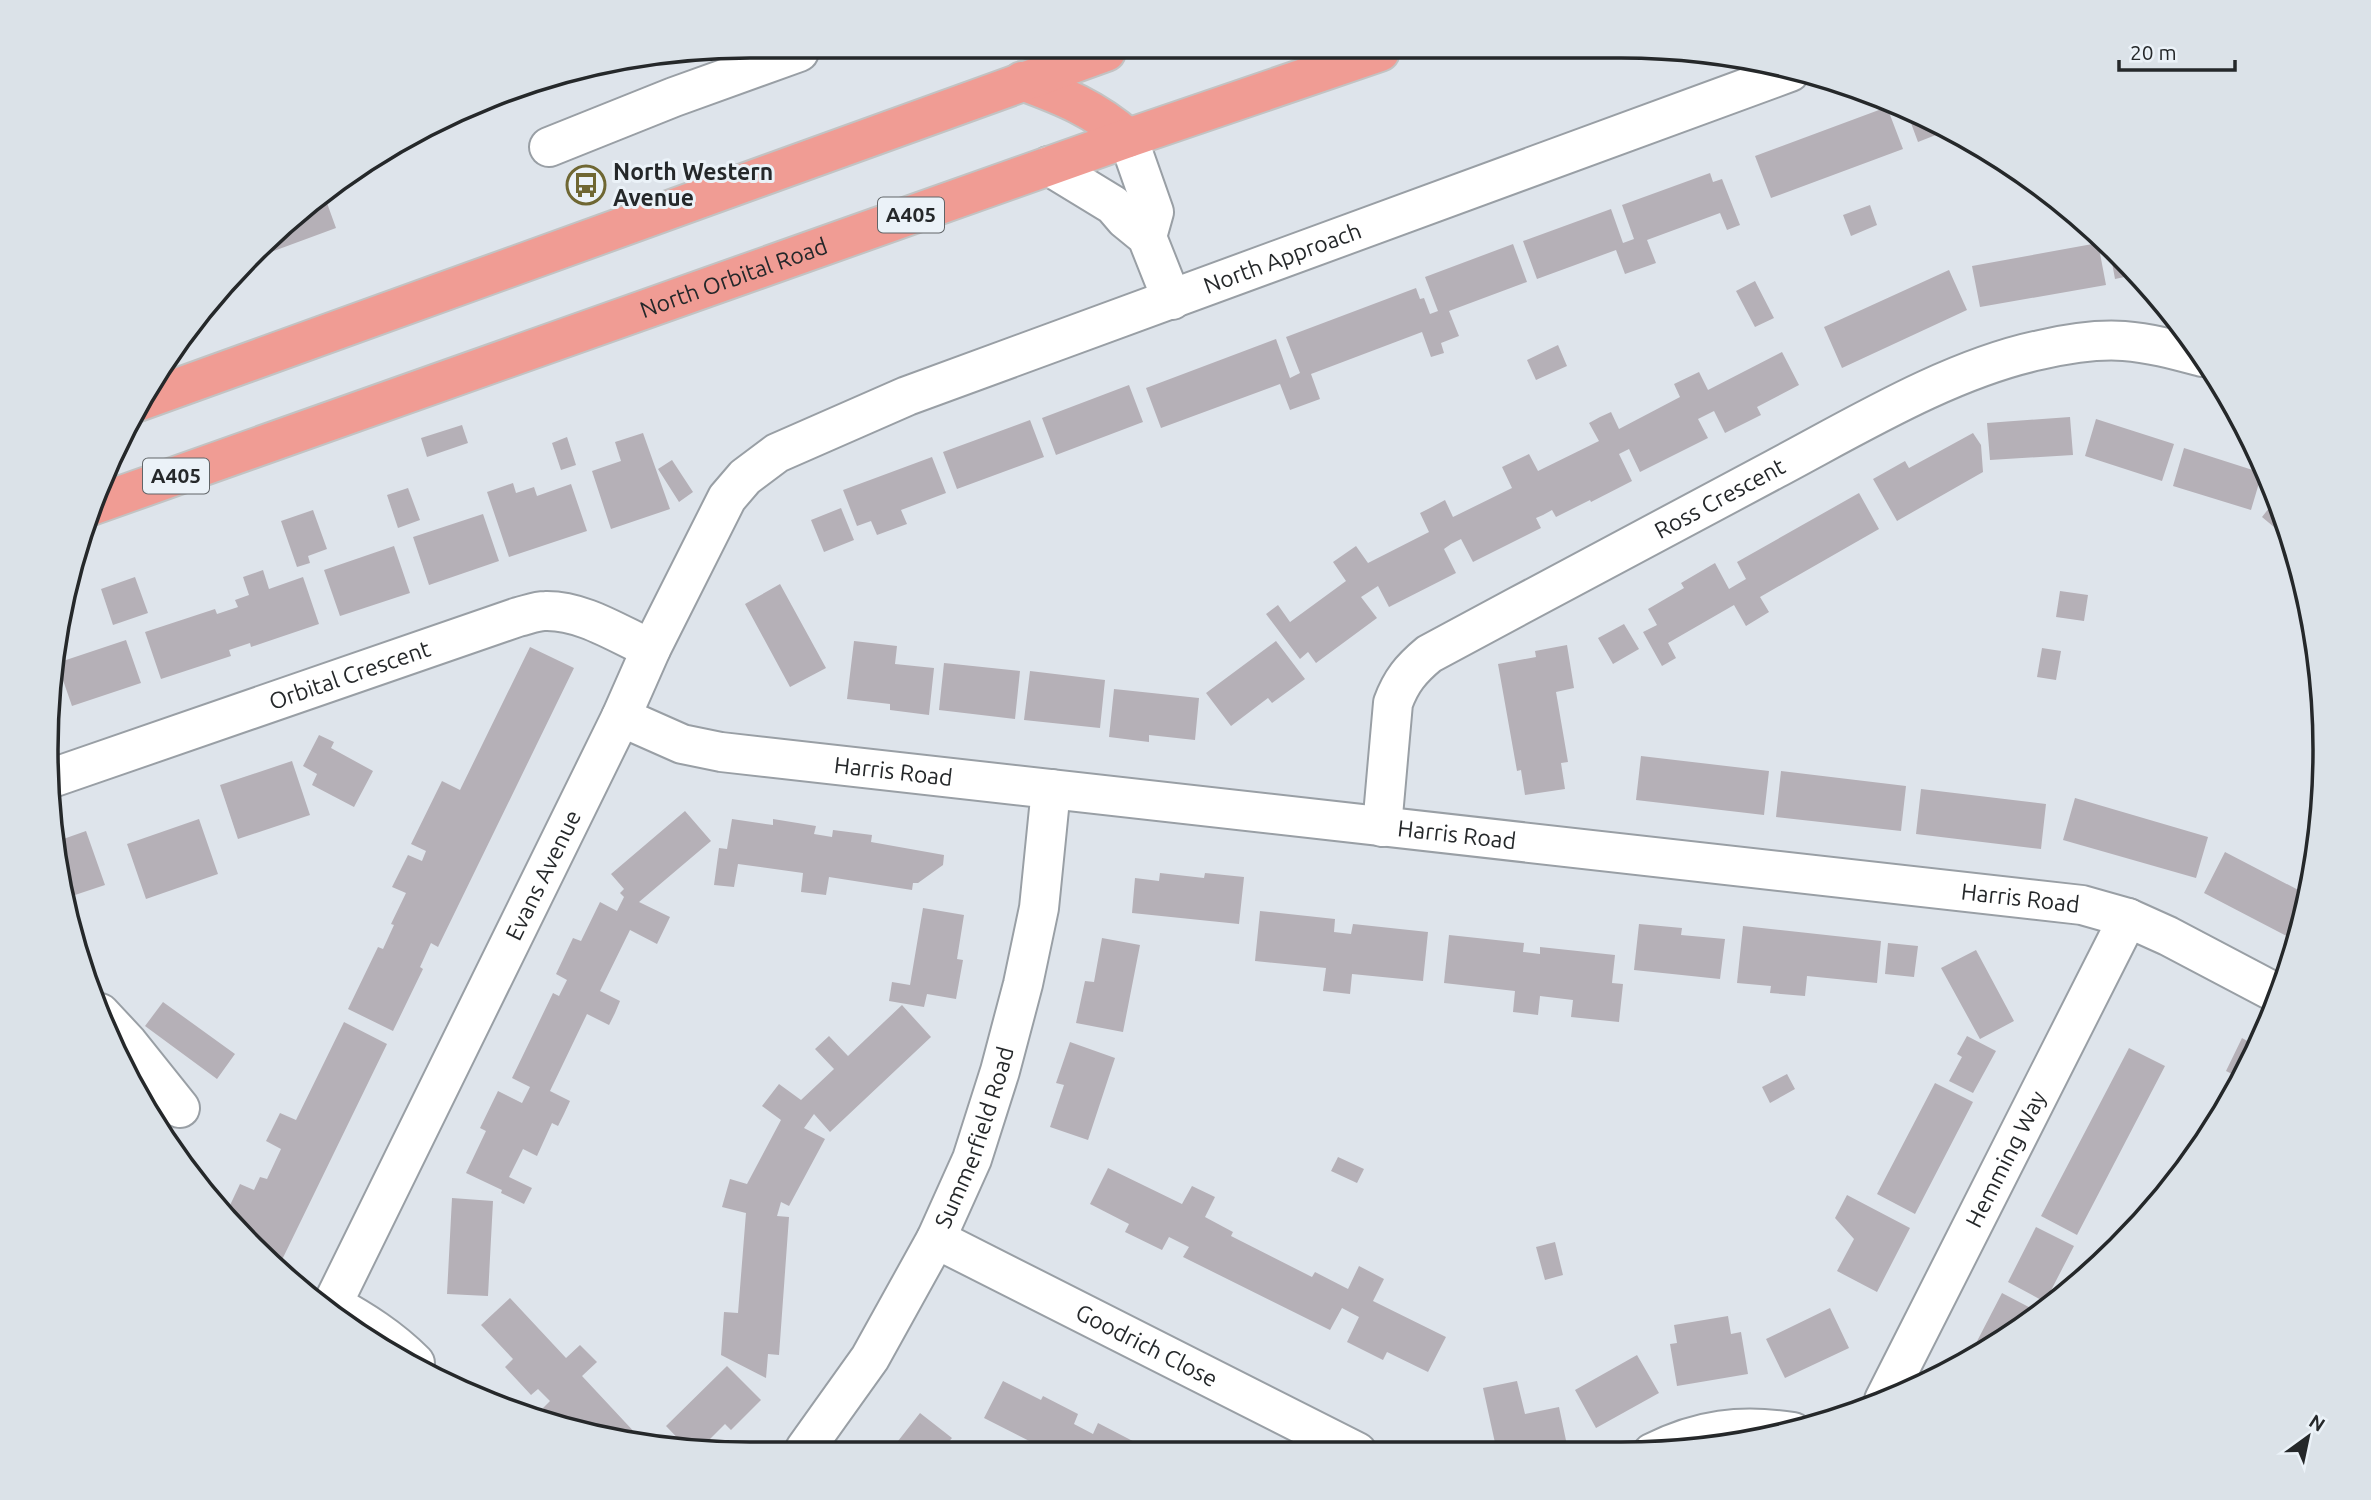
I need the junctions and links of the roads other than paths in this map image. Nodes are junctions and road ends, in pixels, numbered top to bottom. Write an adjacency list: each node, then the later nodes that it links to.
1 (782, 58): 7 (street)
2 (1089, 58): 5 (highway)
3 (1360, 58): 6 (highway, North Orbital Road / A405)
4 (1779, 76): 10 (street, North Approach)
5 (1022, 81): 6 (highway); 12 (highway)
6 (1128, 138): 8 (highway, North Orbital Road / A405); 9 (street)
7 (549, 147)
8 (1049, 166): 9 (street); 14 (highway, North Orbital Road / A405)
9 (1147, 237): 10 (street)
10 (1172, 300): 13 (street, North Approach)
11 (2188, 353): 19 (street, Ross Crescent)
12 (155, 396)
13 (777, 453): 15 (street, Evans Avenue)
14 (104, 501)
15 (651, 649): 16 (street, Evans Avenue); 17 (street, Orbital Crescent)
16 (621, 717): 18 (street, Harris Road); 25 (street, Evans Avenue)
17 (59, 776)
18 (1051, 789): 19 (street, Harris Road); 24 (street, Summerfield Road)
19 (1382, 827): 20 (street, Harris Road)
20 (2128, 918): 21 (street, Harris Road); 28 (street, Hemming Way)
21 (2271, 990)
22 (118, 1032): 23 (street)
23 (180, 1108)
24 (936, 1240): 31 (street, Summerfield Road); 32 (street, Goodrich Close)
25 (333, 1302)
26 (359, 1322): 27 (street)
27 (399, 1347)
28 (1890, 1388)
29 (1759, 1428): 30 (street)
30 (1681, 1439)
31 (810, 1442)
32 (1337, 1442)

